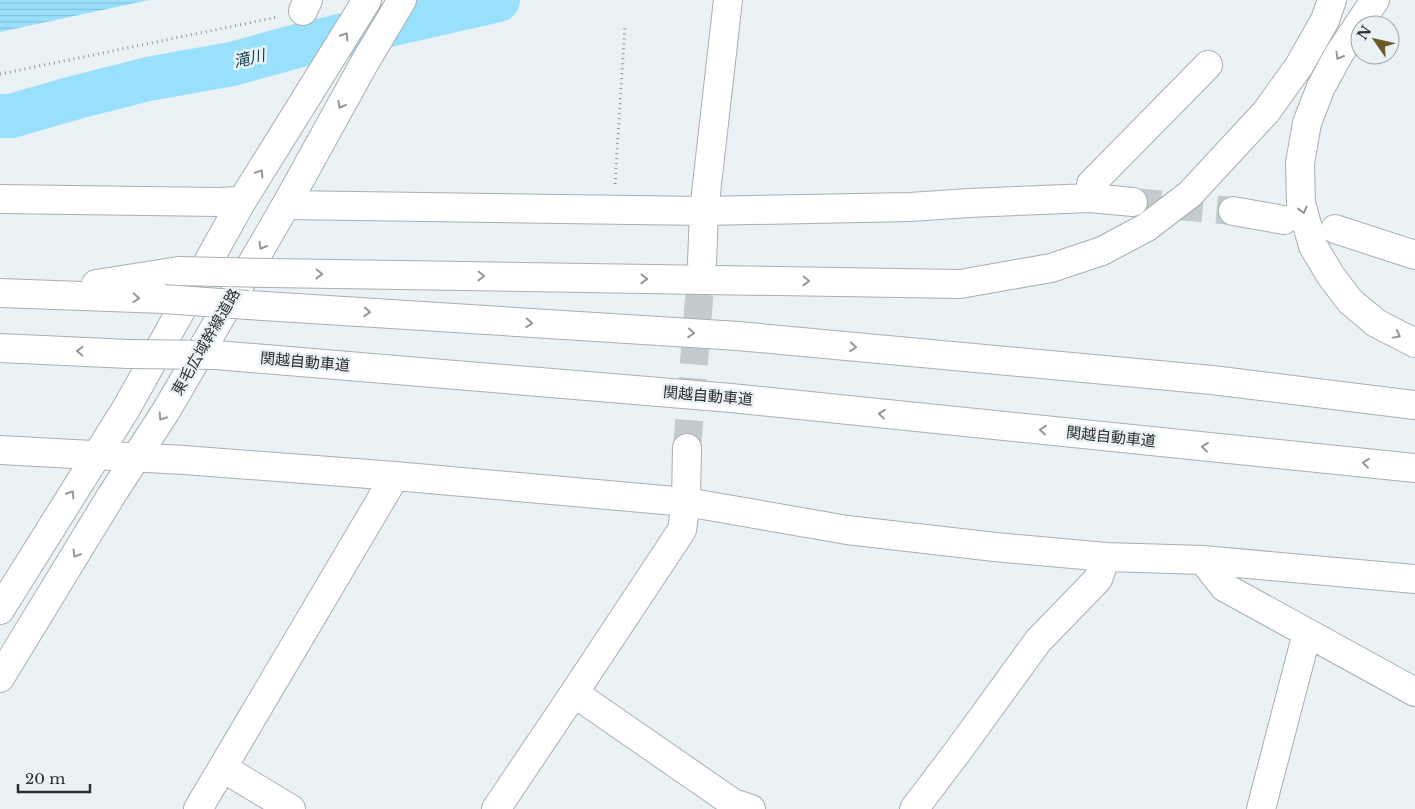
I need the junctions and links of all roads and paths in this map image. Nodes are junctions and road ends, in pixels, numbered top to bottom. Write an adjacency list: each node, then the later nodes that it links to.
1 (367, 0): 12 (main road, one-way to 1)
2 (402, 0): 14 (main road, 東毛広域幹線道路, one-way to 14)
3 (728, 0): 16 (main road)
4 (1332, 0): 23 (main road, one-way to 4, bridge)
5 (1375, 0): 24 (main road, one-way to 24)
6 (305, 6): 9 (path)
7 (625, 25): 15 (path)
8 (1208, 65): 10 (main road)
9 (0, 74)
10 (1090, 198): 13 (main road); 16 (main road)
11 (0, 199): 12 (main road)
12 (242, 201): 29 (main road)
13 (1133, 202)
14 (286, 205): 15 (main road); 30 (main road, 東毛広域幹線道路, one-way to 30)
15 (614, 210): 16 (main road)
16 (704, 211): 21 (main road)
17 (1233, 211): 18 (main road)
18 (1284, 220)
19 (1335, 229): 20 (main road)
20 (1415, 255)
21 (702, 262)
22 (0, 292): 23 (main road)
23 (38, 293): 26 (main road, one-way to 26, bridge)
24 (1415, 343)
25 (7, 349): 31 (main road, 関越自動車道, one-way to 25, bridge)
26 (1415, 405)
27 (687, 448): 33 (main road)
28 (0, 450): 29 (main road)
29 (95, 456): 30 (main road); 37 (main road, one-way to 29)
30 (136, 456): 32 (main road); 39 (main road, 東毛広域幹線道路, one-way to 39)
31 (1415, 468)
32 (395, 476): 33 (main road); 42 (main road)
33 (686, 502): 34 (main road); 41 (main road)
34 (1106, 557): 35 (main road); 47 (main road)
35 (1203, 560): 36 (main road); 38 (main road)
36 (1415, 579)
37 (0, 610)
38 (1307, 633): 40 (main road); 48 (main road)
39 (0, 678)
40 (1415, 692)
41 (574, 693): 45 (main road); 46 (main road)
42 (223, 768): 43 (main road); 44 (main road)
43 (198, 809)
44 (291, 809)
45 (496, 809)
46 (752, 809)
47 (914, 809)
48 (1261, 809)

